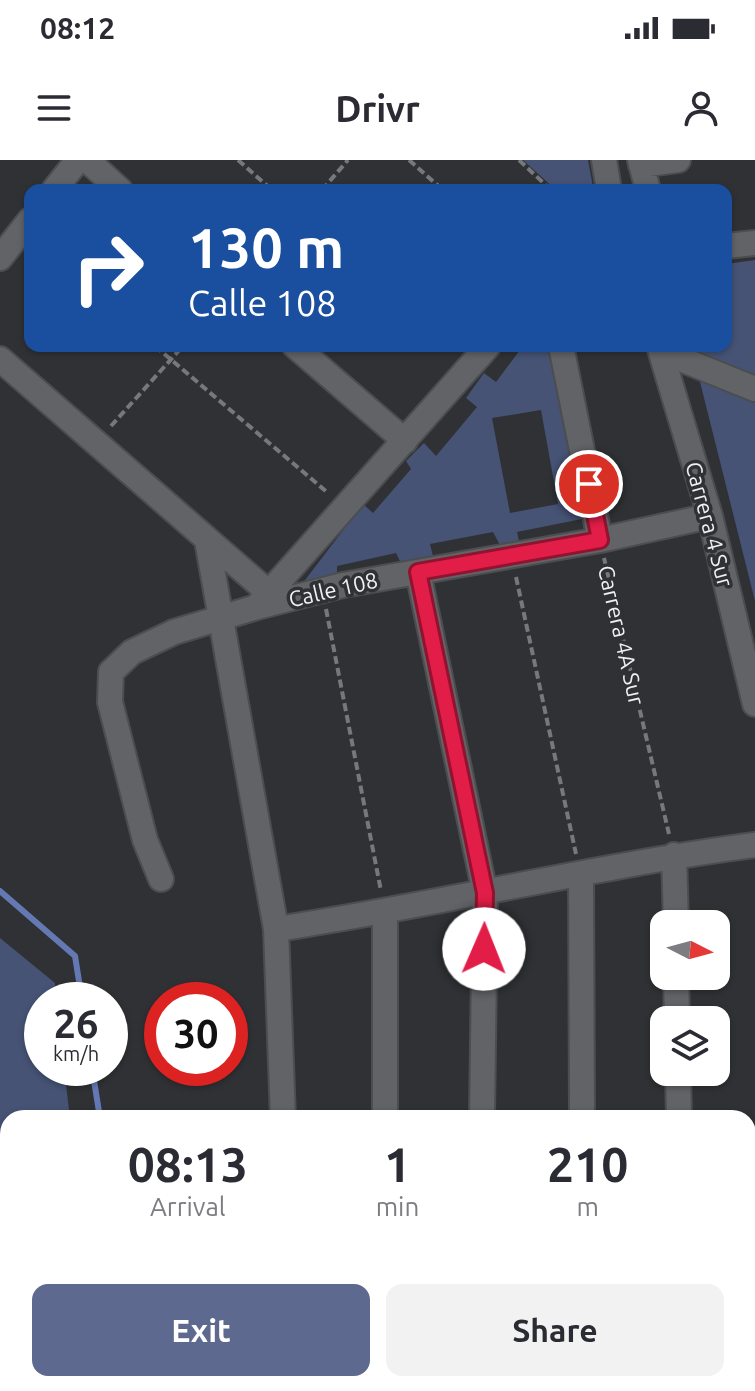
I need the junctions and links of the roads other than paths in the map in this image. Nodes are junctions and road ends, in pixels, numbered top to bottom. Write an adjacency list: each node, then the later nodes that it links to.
1 (78, 160): 6 (street)
2 (87, 160): 7 (street)
3 (604, 160): 8 (street)
4 (678, 160): 5 (street)
5 (641, 162): 9 (street)
6 (59, 184)
7 (113, 184)
8 (608, 184)
9 (646, 184)
10 (24, 228): 13 (street)
11 (755, 243): 12 (street)
12 (732, 245)
13 (0, 258)
14 (302, 352): 21 (street)
15 (483, 352): 21 (street)
16 (562, 352): 24 (street, Carrera 4A Sur)
17 (661, 352): 22 (street, Carrera 4 Sur)
18 (667, 352): 20 (street)
19 (0, 359): 23 (street)
20 (755, 389)
21 (405, 441): 26 (street)
22 (710, 516): 24 (street, Calle 108); 28 (street, Carrera 4 Sur)
23 (207, 540): 26 (street); 27 (street)
24 (600, 540): 25 (street, Calle 108)
25 (418, 572): 26 (street, Calle 108); 33 (street)
26 (263, 600): 27 (street, Calle 108)
27 (222, 618): 32 (street, Calle 108); 36 (street)
28 (755, 704)
29 (755, 845): 30 (street)
30 (674, 855): 31 (street); 34 (street)
31 (581, 874): 33 (street); 41 (street)
32 (161, 879)
33 (485, 893): 35 (street); 40 (street)
34 (676, 910)
35 (385, 912): 36 (street); 39 (street)
36 (276, 929): 38 (street)
37 (678, 1086): 42 (street)
38 (283, 1110)
39 (385, 1110)
40 (482, 1110)
41 (582, 1110)
42 (679, 1110)

